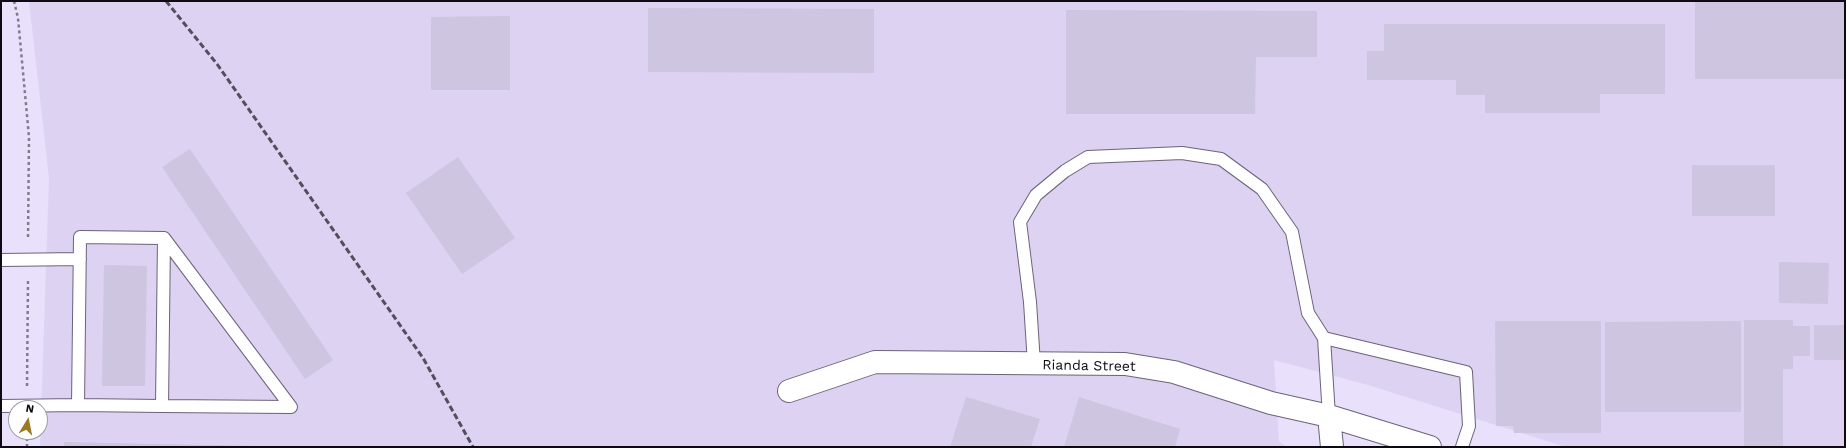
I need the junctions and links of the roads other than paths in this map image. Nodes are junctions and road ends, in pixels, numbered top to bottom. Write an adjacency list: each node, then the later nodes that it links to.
1 (164, 238): 2 (lane); 9 (lane); 9 (lane)
2 (80, 259): 3 (lane); 7 (lane)
3 (1, 260)
4 (1324, 338): 5 (lane); 10 (lane); 13 (lane)
5 (1034, 364): 6 (street, Rianda Street); 10 (street, Rianda Street)
6 (789, 391)
7 (78, 405): 8 (lane); 9 (lane)
8 (1, 406)
9 (162, 406)
10 (1329, 416): 11 (street); 12 (street, Rianda Street)
11 (1332, 447)
12 (1430, 447)
13 (1462, 447)

